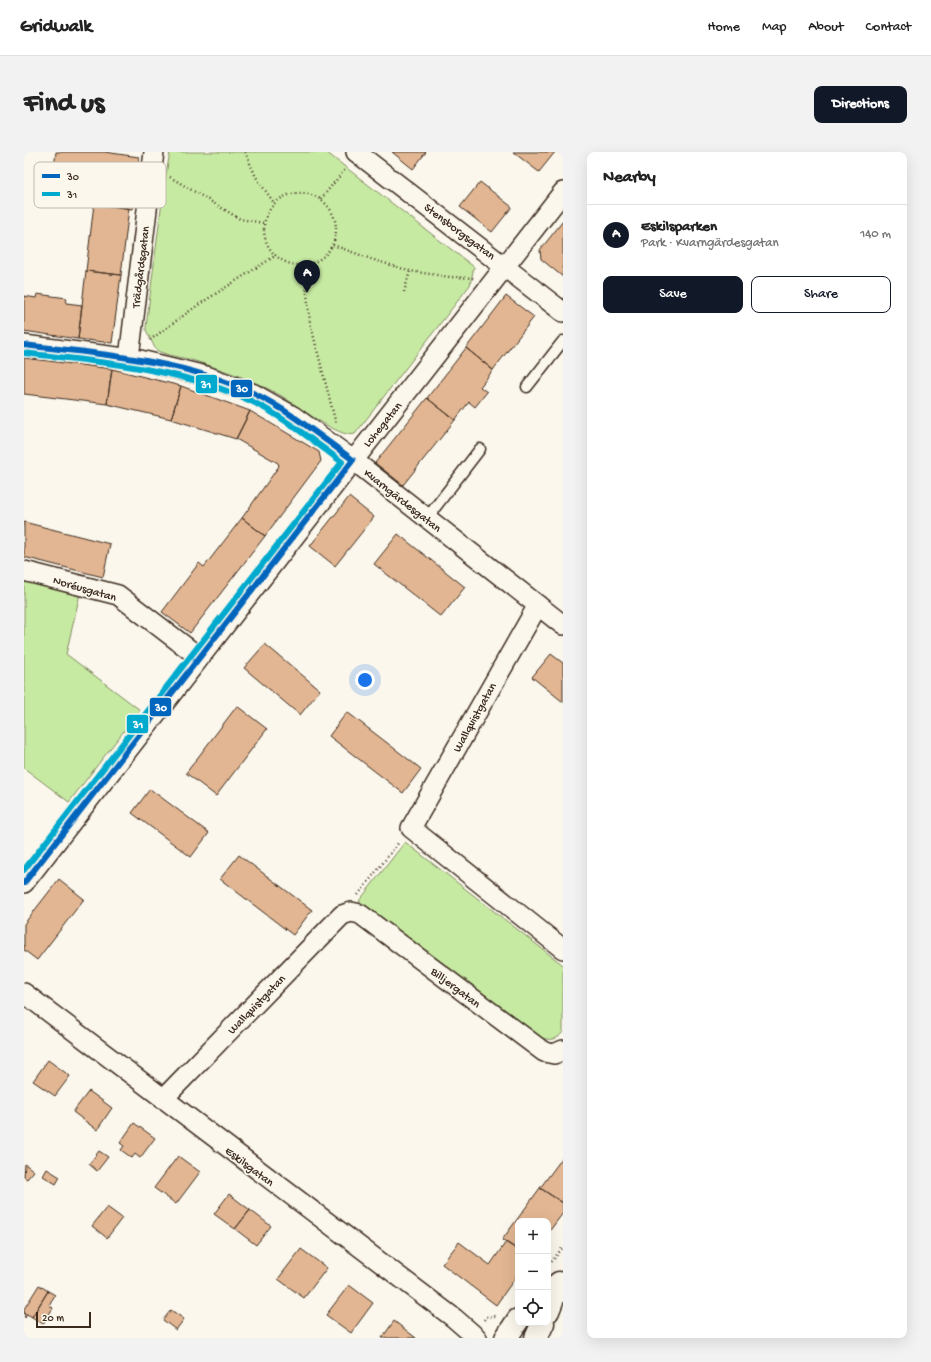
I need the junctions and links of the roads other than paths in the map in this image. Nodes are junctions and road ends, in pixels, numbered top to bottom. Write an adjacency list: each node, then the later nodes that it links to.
1 (357, 153): 4 (street, Stensborgsgatan)
2 (563, 192): 4 (street, Lohegatan)
3 (148, 208): 8 (street, Trädgårdsgatan)
4 (506, 267): 5 (street, Stensborgsgatan); 11 (street, Lohegatan)
5 (563, 312)
6 (563, 341): 9 (lane)
7 (24, 345): 8 (street, Kvarngärdesgatan)
8 (134, 359): 11 (street, Kvarngärdesgatan)
9 (527, 387)
10 (480, 449): 12 (lane)
11 (352, 460): 12 (street, Kvarngärdesgatan); 16 (street, Lohegatan)
12 (426, 518): 14 (street, Kvarngärdesgatan)
13 (24, 571): 16 (street, Noréusgatan)
14 (538, 605): 15 (street, Kvarngärdesgatan); 19 (street, Wallqvistgatan)
15 (563, 625)
16 (199, 657): 17 (street, Lohegatan)
17 (24, 883)
18 (347, 914): 21 (street, Billjergatan); 22 (street, Wallqvistgatan)
19 (563, 949)
20 (24, 993): 22 (street, Eskilsgatan)
21 (563, 1050)
22 (163, 1099): 27 (street, Eskilsgatan)
23 (554, 1280): 24 (main road)
24 (551, 1296)
25 (515, 1324): 28 (main road)
26 (542, 1326): 29 (main road)
27 (477, 1338)
28 (506, 1338)
29 (536, 1338)

